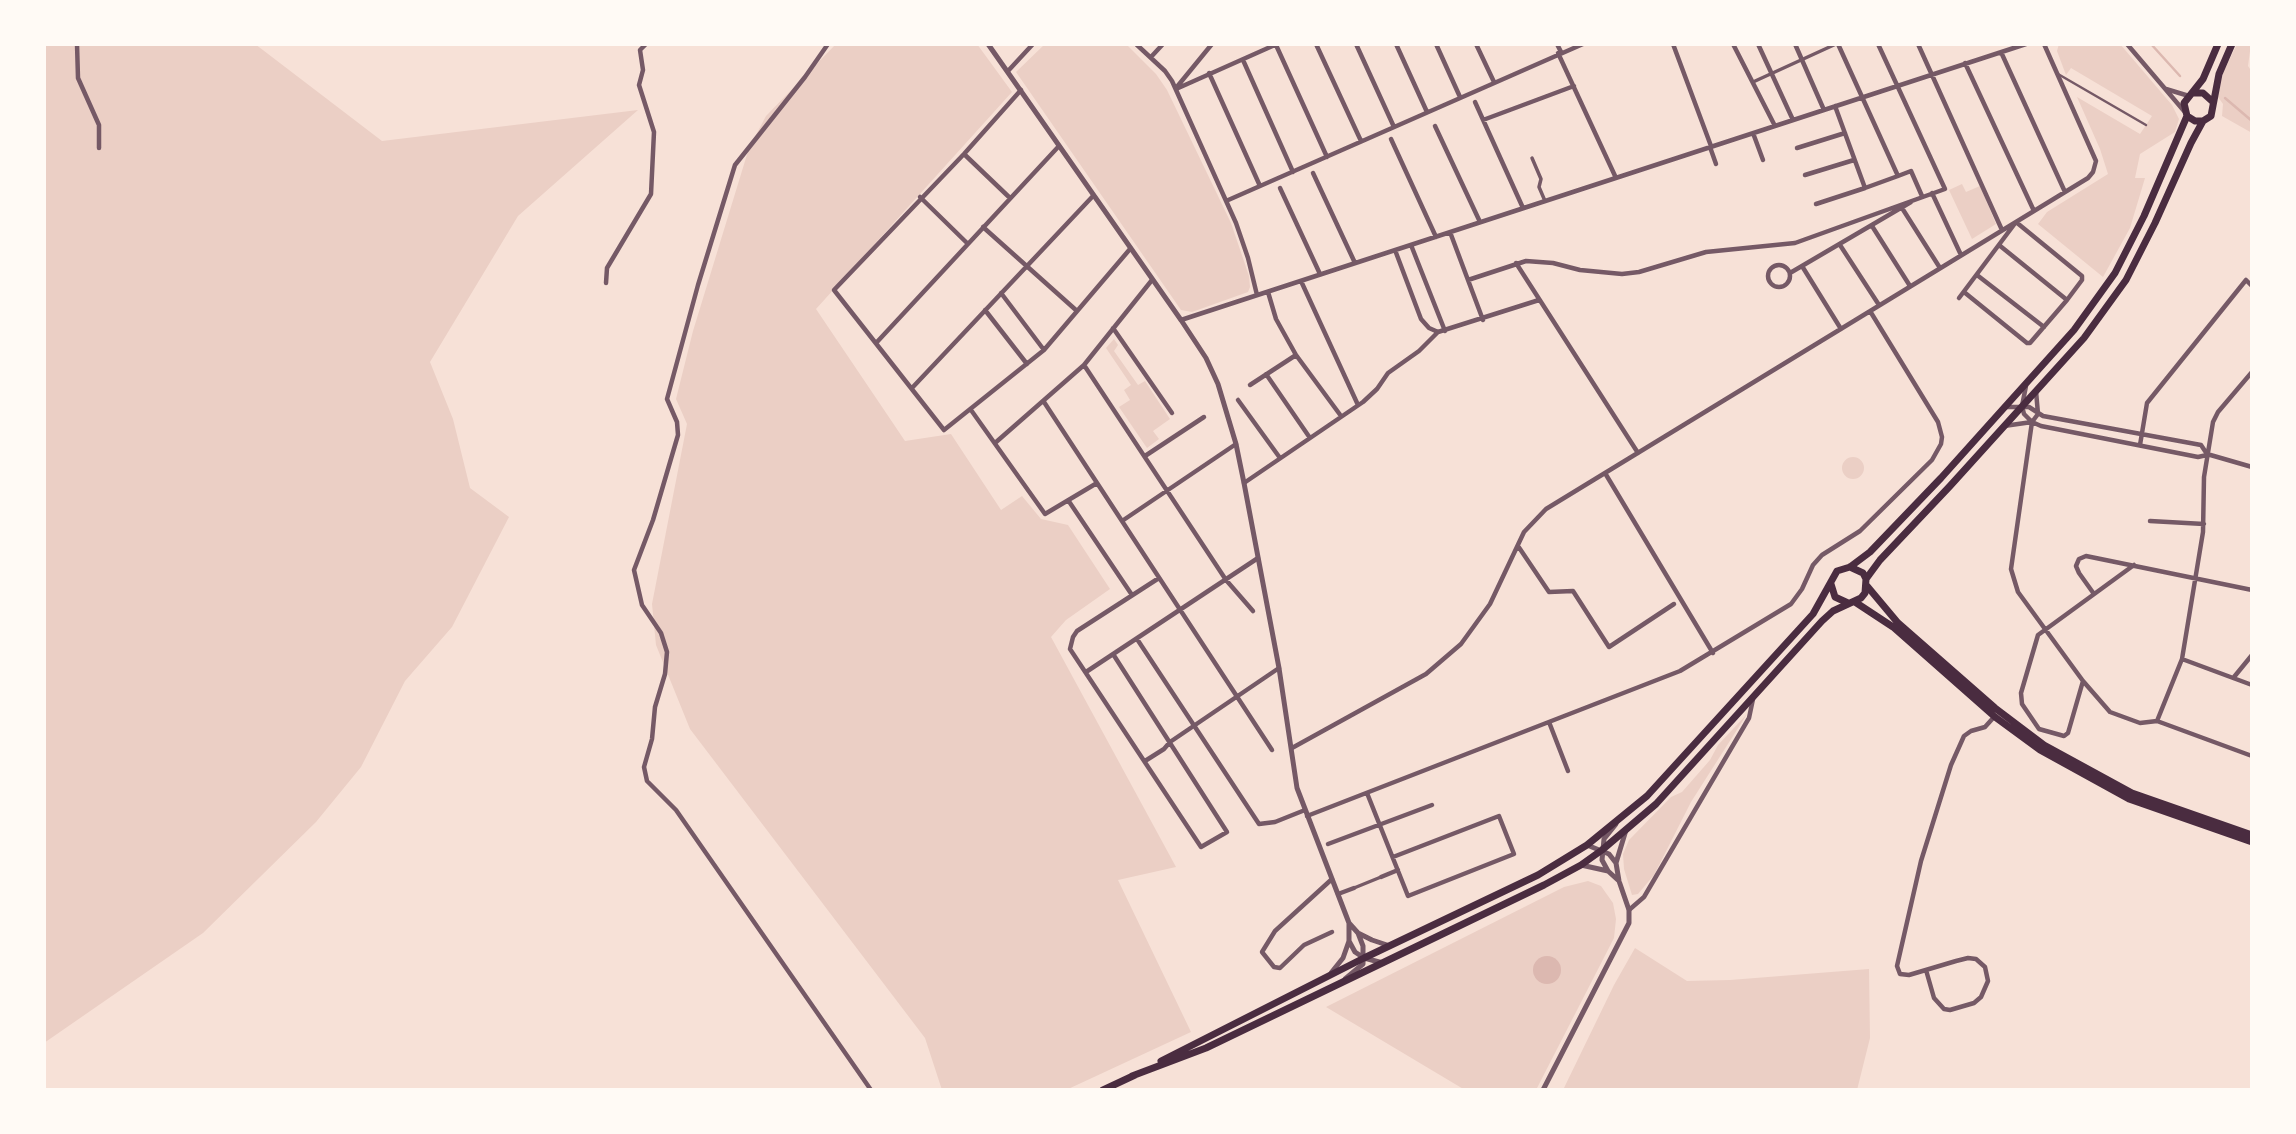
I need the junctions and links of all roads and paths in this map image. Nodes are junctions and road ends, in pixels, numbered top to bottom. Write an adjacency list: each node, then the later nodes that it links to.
1 (77, 44): 69 (street)
2 (646, 44): 122 (street)
3 (828, 44): 256 (street)
4 (988, 44): 35 (street)
5 (1034, 44): 35 (street)
6 (1136, 44): 31 (street)
7 (1163, 44): 31 (street)
8 (1212, 44): 44 (street)
9 (1277, 44): 33 (street); 72 (street)
10 (1316, 44): 66 (street)
11 (1356, 44): 62 (street)
12 (1396, 44): 54 (street)
13 (1436, 44): 48 (street)
14 (1476, 44): 40 (street)
15 (1557, 44): 30 (street)
16 (1583, 44): 30 (street)
17 (1673, 44): 68 (street)
18 (1734, 44): 41 (street)
19 (1758, 44): 37 (street)
20 (1795, 44): 32 (street)
21 (1837, 44): 32 (street); 49 (street)
22 (1878, 44): 43 (street)
23 (1918, 44): 39 (street)
24 (2026, 44): 29 (street)
25 (2044, 44): 38 (street)
26 (2127, 44): 45 (street)
27 (2218, 44): 47 (main road)
28 (2232, 44): 51 (main road)
29 (2001, 52): 34 (street); 85 (street)
30 (1559, 53): 40 (street); 42 (street)
31 (1151, 57): 44 (street)
32 (1802, 59): 37 (street); 53 (street)
33 (1243, 60): 36 (street); 77 (street)
34 (1965, 63): 39 (street); 96 (street)
35 (1008, 71): 46 (street)
36 (1209, 73): 44 (street); 82 (street)
37 (1772, 73): 41 (street); 57 (street)
38 (2058, 73): 59 (lane); 85 (street)
39 (1932, 74): 43 (street); 101 (street)
40 (1494, 82): 48 (street)
41 (1752, 82): 61 (street)
42 (1574, 86): 56 (street); 81 (street)
43 (1897, 86): 49 (street); 86 (street)
44 (1176, 89): 91 (street)
45 (2166, 89): 47 (street); 55 (street)
46 (1021, 90): 67 (street); 71 (street)
47 (2192, 94): 51 (main road); 55 (main road)
48 (1460, 97): 54 (street)
49 (1863, 97): 52 (street); 80 (street)
50 (1475, 102): 56 (street)
51 (2213, 102): 58 (main road)
52 (1835, 106): 53 (street); 64 (street)
53 (1824, 110): 57 (street)
54 (1427, 112): 62 (street)
55 (2186, 114): 58 (main road); 150 (main road)
56 (1483, 120): 94 (street)
57 (1793, 120): 61 (street)
58 (2203, 121): 153 (main road)
59 (2146, 125)
60 (1435, 126): 97 (street)
61 (1775, 126): 63 (street)
62 (1394, 127): 66 (street)
63 (1753, 133): 68 (street); 75 (street)
64 (1845, 133): 70 (street); 74 (street)
65 (1391, 139): 103 (street)
66 (1361, 141): 72 (street)
67 (1059, 146): 87 (street); 90 (street)
68 (1711, 147): 76 (street); 81 (street)
69 (99, 148)
70 (1797, 148)
71 (964, 155): 89 (street); 90 (street)
72 (1327, 157): 77 (street)
73 (1532, 159): 92 (street)
74 (1854, 159): 79 (street); 84 (street)
75 (1763, 160)
76 (1716, 164)
77 (1293, 172): 82 (street)
78 (1313, 173): 111 (street)
79 (1805, 175)
80 (1898, 176): 84 (street); 88 (street)
81 (1616, 178): 92 (street)
82 (1260, 186): 91 (street)
83 (1280, 188): 117 (street)
84 (1865, 188): 93 (street)
85 (2065, 192): 96 (street)
86 (1932, 193): 88 (street); 110 (street)
87 (1093, 196): 108 (street); 114 (street)
88 (1922, 196): 95 (street); 112 (street)
89 (920, 197): 104 (street); 143 (street)
90 (1010, 198): 100 (street)
91 (1227, 201): 128 (street)
92 (1545, 201): 94 (street)
93 (1816, 204)
94 (1523, 208): 97 (street)
95 (1902, 208): 99 (street); 115 (street)
96 (2034, 211): 98 (street)
97 (1480, 222): 102 (street)
98 (2016, 222): 101 (street); 107 (street); 131 (street)
99 (1872, 226): 106 (street); 123 (street)
100 (983, 227): 104 (street); 114 (street)
101 (2002, 230): 110 (street)
102 (1450, 232): 103 (street); 120 (street)
103 (1436, 237): 105 (street)
104 (968, 244): 143 (street)
105 (1411, 245): 109 (street); 141 (street)
106 (1840, 245): 113 (street); 132 (street)
107 (1999, 245): 118 (street); 131 (street)
108 (1130, 249): 119 (street); 134 (street)
109 (1395, 250): 111 (street); 142 (street)
110 (1961, 256): 115 (street)
111 (1355, 263): 117 (street)
112 (1516, 264): 120 (street); 130 (street)
113 (1802, 266): 116 (street); 140 (street)
114 (1026, 267): 127 (street); 134 (street)
115 (1940, 268): 123 (street)
116 (1790, 273): 116 (street)
117 (1320, 274): 121 (street)
118 (1977, 275): 126 (street); 138 (street)
119 (1152, 280): 136 (street); 139 (street)
120 (1468, 280): 137 (street)
121 (1301, 281): 125 (street); 156 (street)
122 (606, 283)
123 (1910, 286): 132 (street)
124 (2252, 286): 166 (street)
125 (1268, 292): 128 (street); 145 (street)
126 (1964, 292): 129 (street); 138 (street)
127 (1001, 293): 133 (street); 144 (street)
128 (1257, 295): 136 (street)
129 (1959, 298)
130 (1539, 300): 137 (street); 171 (street)
131 (2067, 300): 138 (street)
132 (1879, 305): 135 (street)
133 (985, 310): 146 (street); 152 (street)
134 (1077, 311): 144 (street)
135 (1870, 311): 140 (street); 202 (street)
136 (1181, 320): 169 (street)
137 (1483, 320): 141 (street)
138 (2044, 327)
139 (1113, 328): 147 (street); 160 (street)
140 (1841, 328): 171 (street)
141 (1445, 331): 142 (street)
142 (1438, 332): 156 (street)
143 (877, 342): 152 (street)
144 (1044, 350): 146 (street)
145 (1296, 355): 149 (street); 162 (street)
146 (1027, 364): 159 (street)
147 (1084, 365): 155 (street); 173 (street)
148 (2252, 372): 172 (street)
149 (1266, 374): 151 (street); 167 (street)
150 (2030, 379): 157 (street); 158 (main road)
151 (1250, 385)
152 (912, 388): 159 (street)
153 (2036, 390): 157 (main road); 161 (street)
154 (1238, 400): 174 (street)
155 (1044, 402): 168 (street); 177 (street)
156 (1360, 403): 162 (street)
157 (2022, 406): 158 (street); 161 (street); 164 (street); 165 (main road)
158 (2004, 407): 187 (main road)
159 (971, 410): 168 (street)
160 (1172, 413)
161 (2038, 414): 164 (street); 166 (street)
162 (1341, 416): 167 (street)
163 (1204, 417): 173 (street)
164 (2032, 422): 165 (street); 170 (street); 200 (street)
165 (2004, 426): 192 (main road)
166 (2142, 435): 170 (street); 172 (street)
167 (1310, 438): 174 (street)
168 (996, 443): 180 (street)
169 (1236, 444): 178 (street); 179 (street)
170 (2140, 445): 172 (street)
171 (1638, 453): 176 (street)
172 (2207, 454): 175 (street); 183 (street)
173 (1145, 456): 179 (street)
174 (1280, 458): 178 (street)
175 (2252, 467)
176 (1605, 473): 184 (street); 202 (street)
177 (1097, 483): 180 (street); 181 (street)
178 (1244, 483): 185 (street)
179 (1168, 491): 181 (street); 190 (street)
180 (1068, 500): 195 (street)
181 (1122, 521): 188 (street)
182 (2150, 521): 183 (street)
183 (2204, 524): 189 (street)
184 (1518, 545): 197 (street); 218 (street)
185 (1258, 558): 190 (street); 206 (street)
186 (2134, 565): 189 (street); 194 (street); 194 (street)
187 (1850, 567): 191 (main road); 192 (main road)
188 (1159, 578): 195 (street); 198 (street)
189 (2196, 579): 193 (street); 205 (street)
190 (1226, 580): 198 (street); 199 (street)
191 (1831, 583): 196 (main road); 226 (main road)
192 (1867, 583): 196 (main road); 229 (main road)
193 (2252, 590)
194 (2094, 594): 200 (street)
195 (1132, 595): 207 (street)
196 (1851, 602): 211 (main road); 213 (main road)
197 (1674, 604)
198 (1180, 610): 201 (street); 212 (street)
199 (1253, 611)
200 (2045, 630): 209 (street); 209 (street)
201 (1137, 639): 203 (street); 216 (street)
202 (1713, 653): 215 (street)
203 (1113, 654): 207 (street); 217 (street)
204 (2252, 655): 208 (street)
205 (2182, 659): 208 (street); 214 (street)
206 (1279, 668): 212 (street); 218 (street)
207 (1086, 672): 221 (street)
208 (2234, 677): 210 (street)
209 (2083, 681): 214 (street)
210 (2252, 685)
211 (1754, 696): 228 (main road); 244 (street)
212 (1237, 697): 216 (street); 219 (street)
213 (1995, 717): 230 (main road); 252 (street)
214 (2157, 721): 220 (street)
215 (1549, 722): 222 (street); 223 (street)
216 (1194, 726): 217 (street); 225 (street)
217 (1170, 742): 221 (street); 221 (street)
218 (1292, 748): 225 (street)
219 (1272, 750)
220 (2252, 756)
221 (1145, 761)
222 (1568, 771)
223 (1367, 793): 225 (street); 227 (street)
224 (1432, 805): 227 (street)
225 (1306, 813): 240 (street)
226 (1619, 821): 232 (main road); 233 (street)
227 (1380, 824): 231 (street); 234 (street)
228 (1626, 830): 233 (main road); 235 (street)
229 (2252, 835)
230 (2252, 842)
231 (1328, 844)
232 (1587, 845): 233 (street); 249 (main road)
233 (1603, 851): 235 (street); 236 (main road); 238 (street)
234 (1393, 857): 237 (street); 237 (street)
235 (1616, 863): 241 (street)
236 (1581, 865): 238 (street); 251 (main road)
237 (1398, 870): 239 (street)
238 (1608, 871): 241 (street)
239 (1381, 877): 242 (street)
240 (1332, 879): 243 (street); 246 (street)
241 (1619, 881): 244 (street)
242 (1354, 888): 243 (street)
243 (1338, 894): 245 (street)
244 (1629, 910): 258 (street)
245 (1349, 923): 247 (street); 248 (street)
246 (1332, 932)
247 (1358, 933): 249 (street); 250 (street)
248 (1349, 941): 250 (street); 253 (street)
249 (1390, 946): 250 (main road)
250 (1363, 956): 251 (street); 253 (main road); 254 (street)
251 (1383, 963): 254 (main road)
252 (1926, 970)
253 (1329, 976): 255 (main road)
254 (1334, 987): 255 (main road)
255 (1132, 1076): 257 (main road)
256 (871, 1090)
257 (1103, 1090)
258 (1543, 1090)

